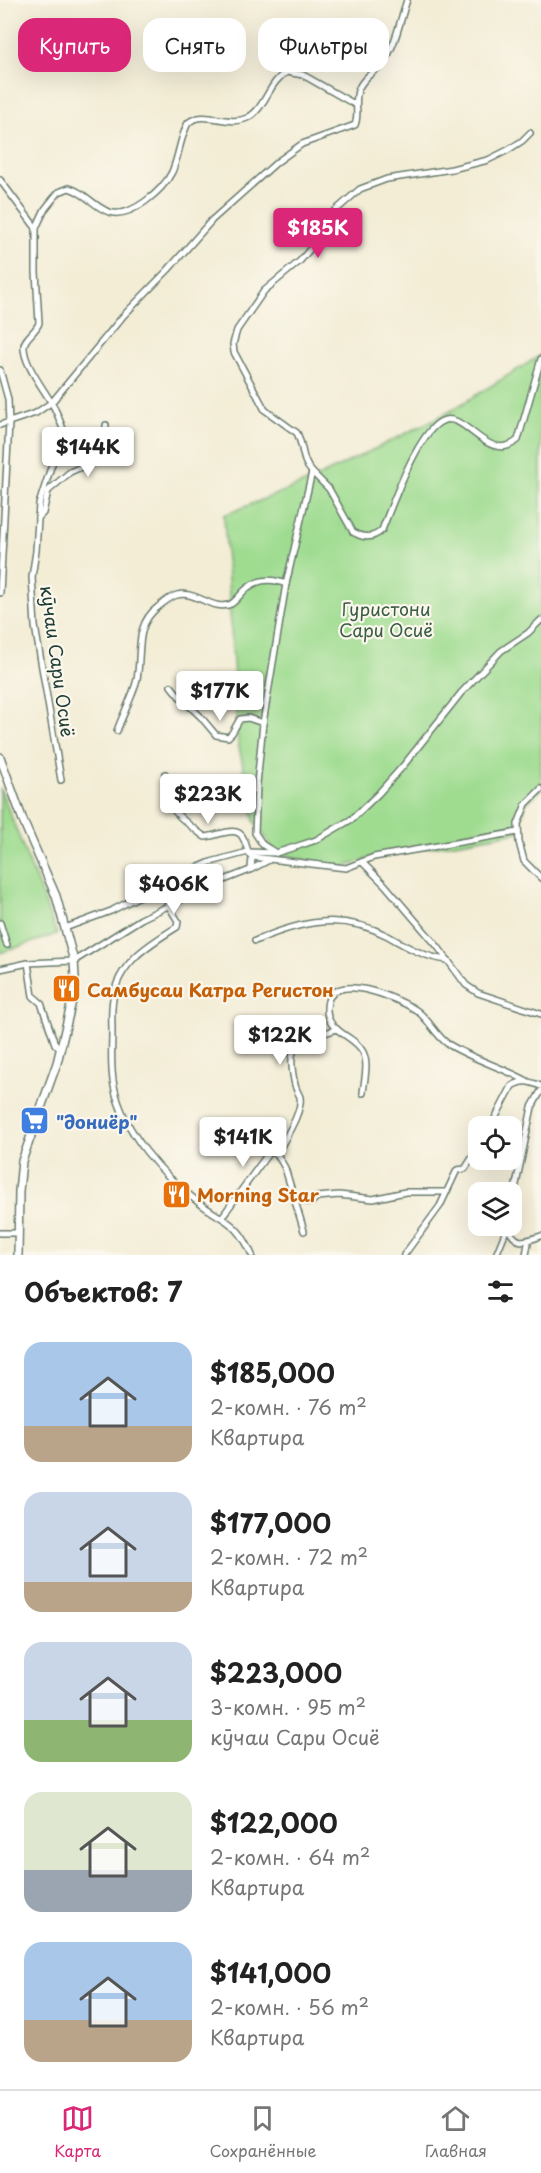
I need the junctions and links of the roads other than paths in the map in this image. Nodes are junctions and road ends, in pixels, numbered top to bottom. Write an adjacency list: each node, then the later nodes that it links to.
1 (407, 0): 2 (street)
2 (356, 105): 5 (street); 8 (street)
3 (530, 133): 12 (street)
4 (0, 180): 5 (street)
5 (36, 228): 8 (street, кӯчаи Сари Осиё)
6 (541, 359): 12 (street)
7 (0, 370): 9 (street)
8 (52, 402): 9 (street); 13 (street, кӯчаи Сари Осиё)
9 (9, 423): 10 (street); 15 (street)
10 (0, 425)
11 (106, 425): 13 (street)
12 (312, 472): 14 (street)
13 (38, 518): 22 (street, кӯчаи Сари Осиё)
14 (286, 584): 18 (street); 19 (street)
15 (0, 593)
16 (541, 620): 25 (street)
17 (171, 686): 18 (street)
18 (263, 723): 25 (street)
19 (117, 731)
20 (0, 757): 33 (main road)
21 (165, 774): 26 (street)
22 (61, 780)
23 (541, 789): 24 (street)
24 (519, 832): 28 (street); 30 (street)
25 (276, 853): 26 (street)
26 (250, 854): 27 (street); 29 (street); 33 (street)
27 (268, 860): 28 (street); 29 (street)
28 (362, 862): 36 (street)
29 (250, 870): 31 (street)
30 (541, 878)
31 (168, 905): 37 (street); 53 (street)
32 (0, 923): 35 (street)
33 (65, 928): 37 (main road)
34 (255, 941): 36 (street)
35 (7, 945)
36 (448, 960): 40 (street)
37 (74, 961): 38 (street); 42 (main road)
38 (28, 963): 39 (street); 42 (street)
39 (0, 969)
40 (541, 1014)
41 (337, 1029): 43 (street); 46 (street); 48 (street)
42 (60, 1049): 56 (main road)
43 (527, 1081): 44 (street); 47 (street)
44 (541, 1086)
45 (541, 1091): 50 (street)
46 (363, 1093)
47 (496, 1116)
48 (277, 1154): 52 (street); 53 (street)
49 (468, 1164): 51 (street)
50 (517, 1182)
51 (445, 1192): 52 (street); 63 (street)
52 (292, 1197): 54 (street)
53 (222, 1216): 62 (street)
54 (304, 1231)
55 (0, 1233): 56 (street)
56 (18, 1233): 61 (main road)
57 (503, 1236): 64 (street)
58 (515, 1236): 60 (street)
59 (541, 1236): 60 (street)
60 (528, 1243): 65 (street)
61 (18, 1255)
62 (252, 1255)
63 (404, 1255)
64 (496, 1255)
65 (526, 1255)

